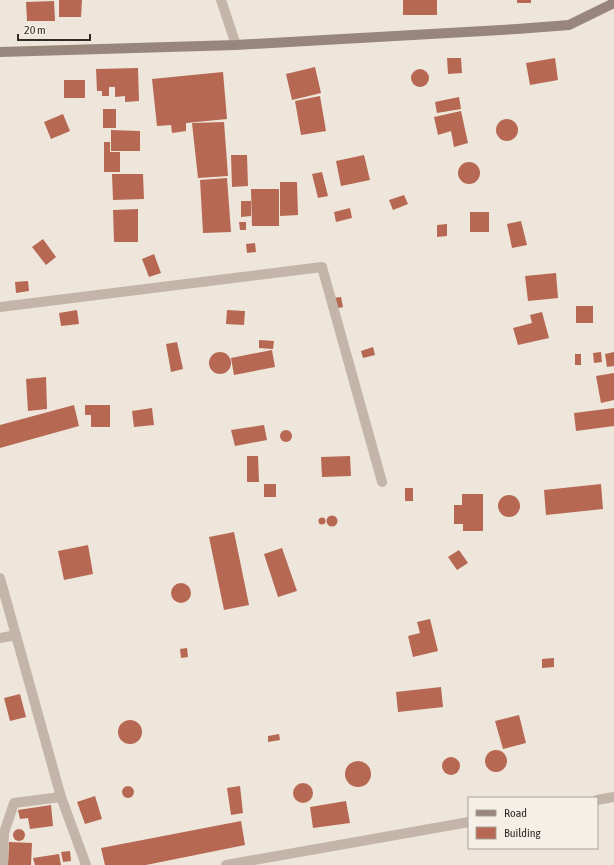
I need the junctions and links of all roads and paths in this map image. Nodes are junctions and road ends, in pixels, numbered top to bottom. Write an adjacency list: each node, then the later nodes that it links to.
1 (221, 0): 3 (street)
2 (614, 3): 3 (street)
3 (236, 45): 4 (street)
4 (0, 52)
5 (0, 307): 6 (street)
6 (382, 482)
7 (0, 578): 8 (street)
8 (16, 635): 9 (street); 10 (street)
9 (0, 638)
10 (61, 797): 14 (street); 15 (street)
11 (614, 797): 12 (street)
12 (598, 800)
13 (468, 822): 16 (street)
14 (3, 865)
15 (86, 865)
16 (226, 865)

